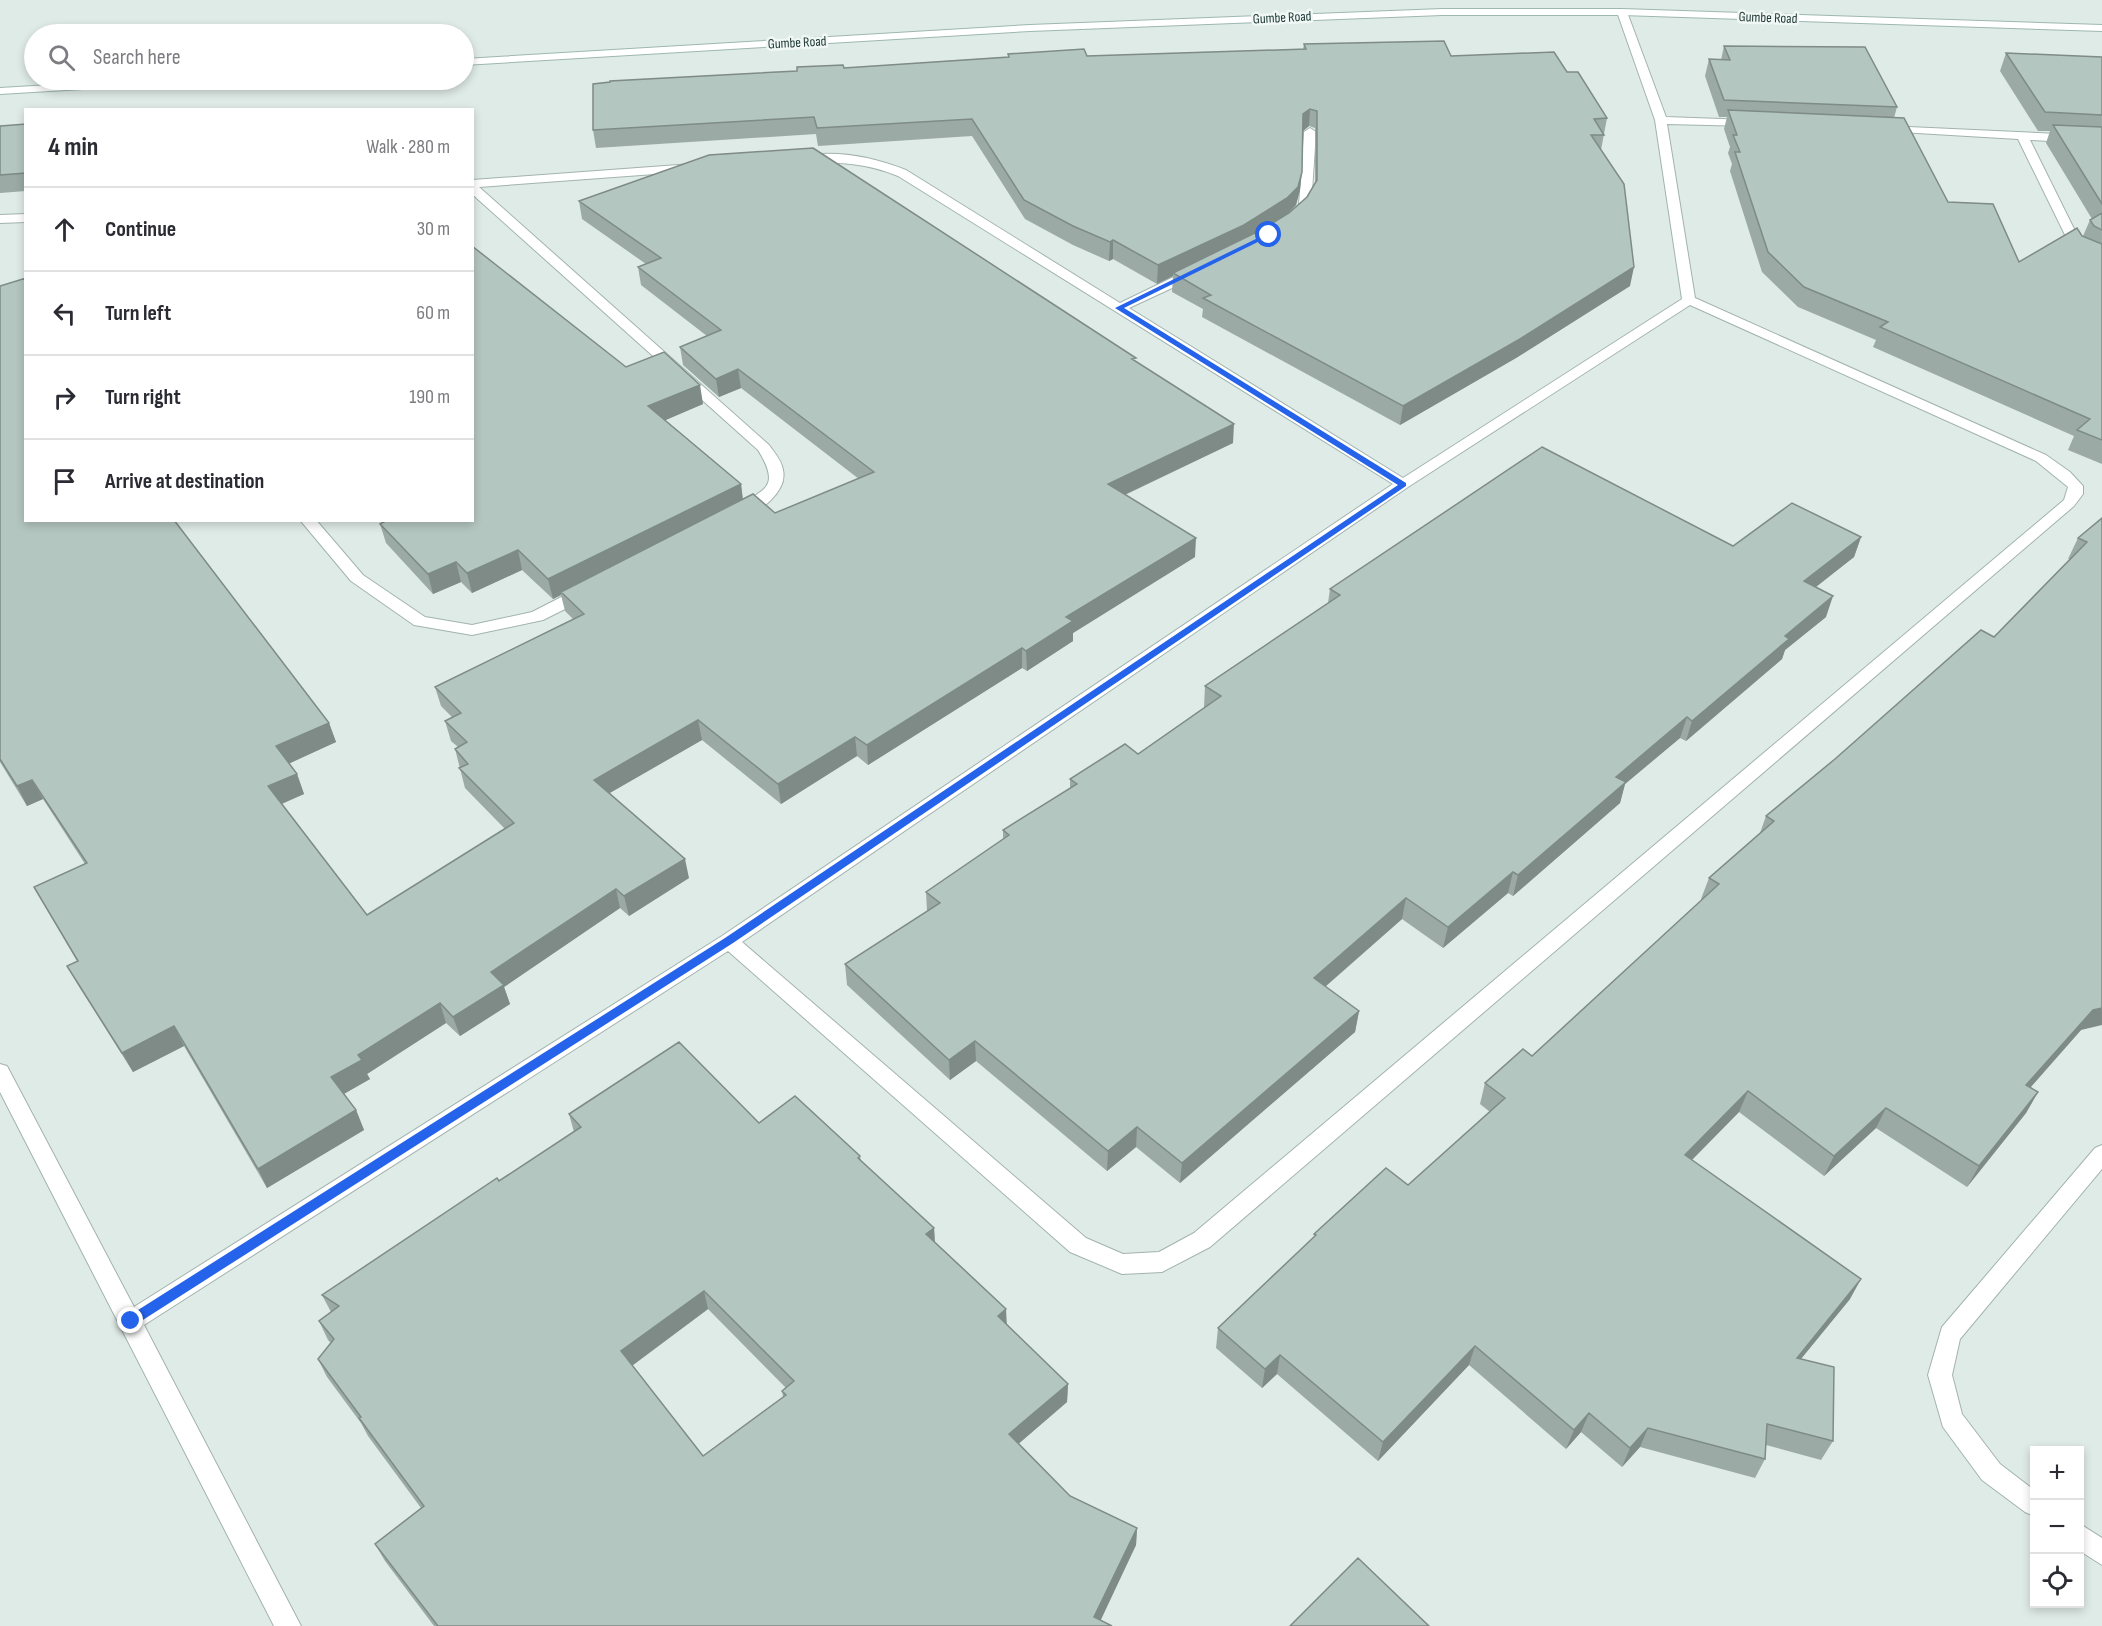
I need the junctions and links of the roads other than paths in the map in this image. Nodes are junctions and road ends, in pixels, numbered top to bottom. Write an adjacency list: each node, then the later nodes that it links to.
1 (1622, 12): 2 (street, Gumbe Road); 3 (street, Gumbe Road); 6 (street)
2 (2102, 28)
3 (474, 61)
4 (24, 90): 5 (street)
5 (0, 91)
6 (1661, 120): 7 (street); 21 (street)
7 (1766, 124)
8 (1871, 129): 10 (street)
9 (1310, 132): 18 (street)
10 (2022, 135): 11 (street); 19 (street)
11 (2102, 140)
12 (793, 160): 22 (street)
13 (710, 166): 14 (street)
14 (474, 185)
15 (474, 187): 25 (street)
16 (24, 218): 17 (street)
17 (0, 219)
18 (1284, 226)
19 (2102, 262)
20 (1210, 265): 22 (street)
21 (1689, 300): 23 (street); 27 (street)
22 (1119, 308): 23 (street)
23 (1403, 484): 27 (street)
24 (309, 522): 26 (street)
25 (723, 522)
26 (599, 585)
27 (729, 941): 30 (street)
28 (0, 1072): 30 (street)
29 (2102, 1154): 31 (street)
30 (131, 1321): 34 (street)
31 (2030, 1500)
32 (2084, 1540): 33 (street)
33 (2102, 1553)
34 (288, 1626)

